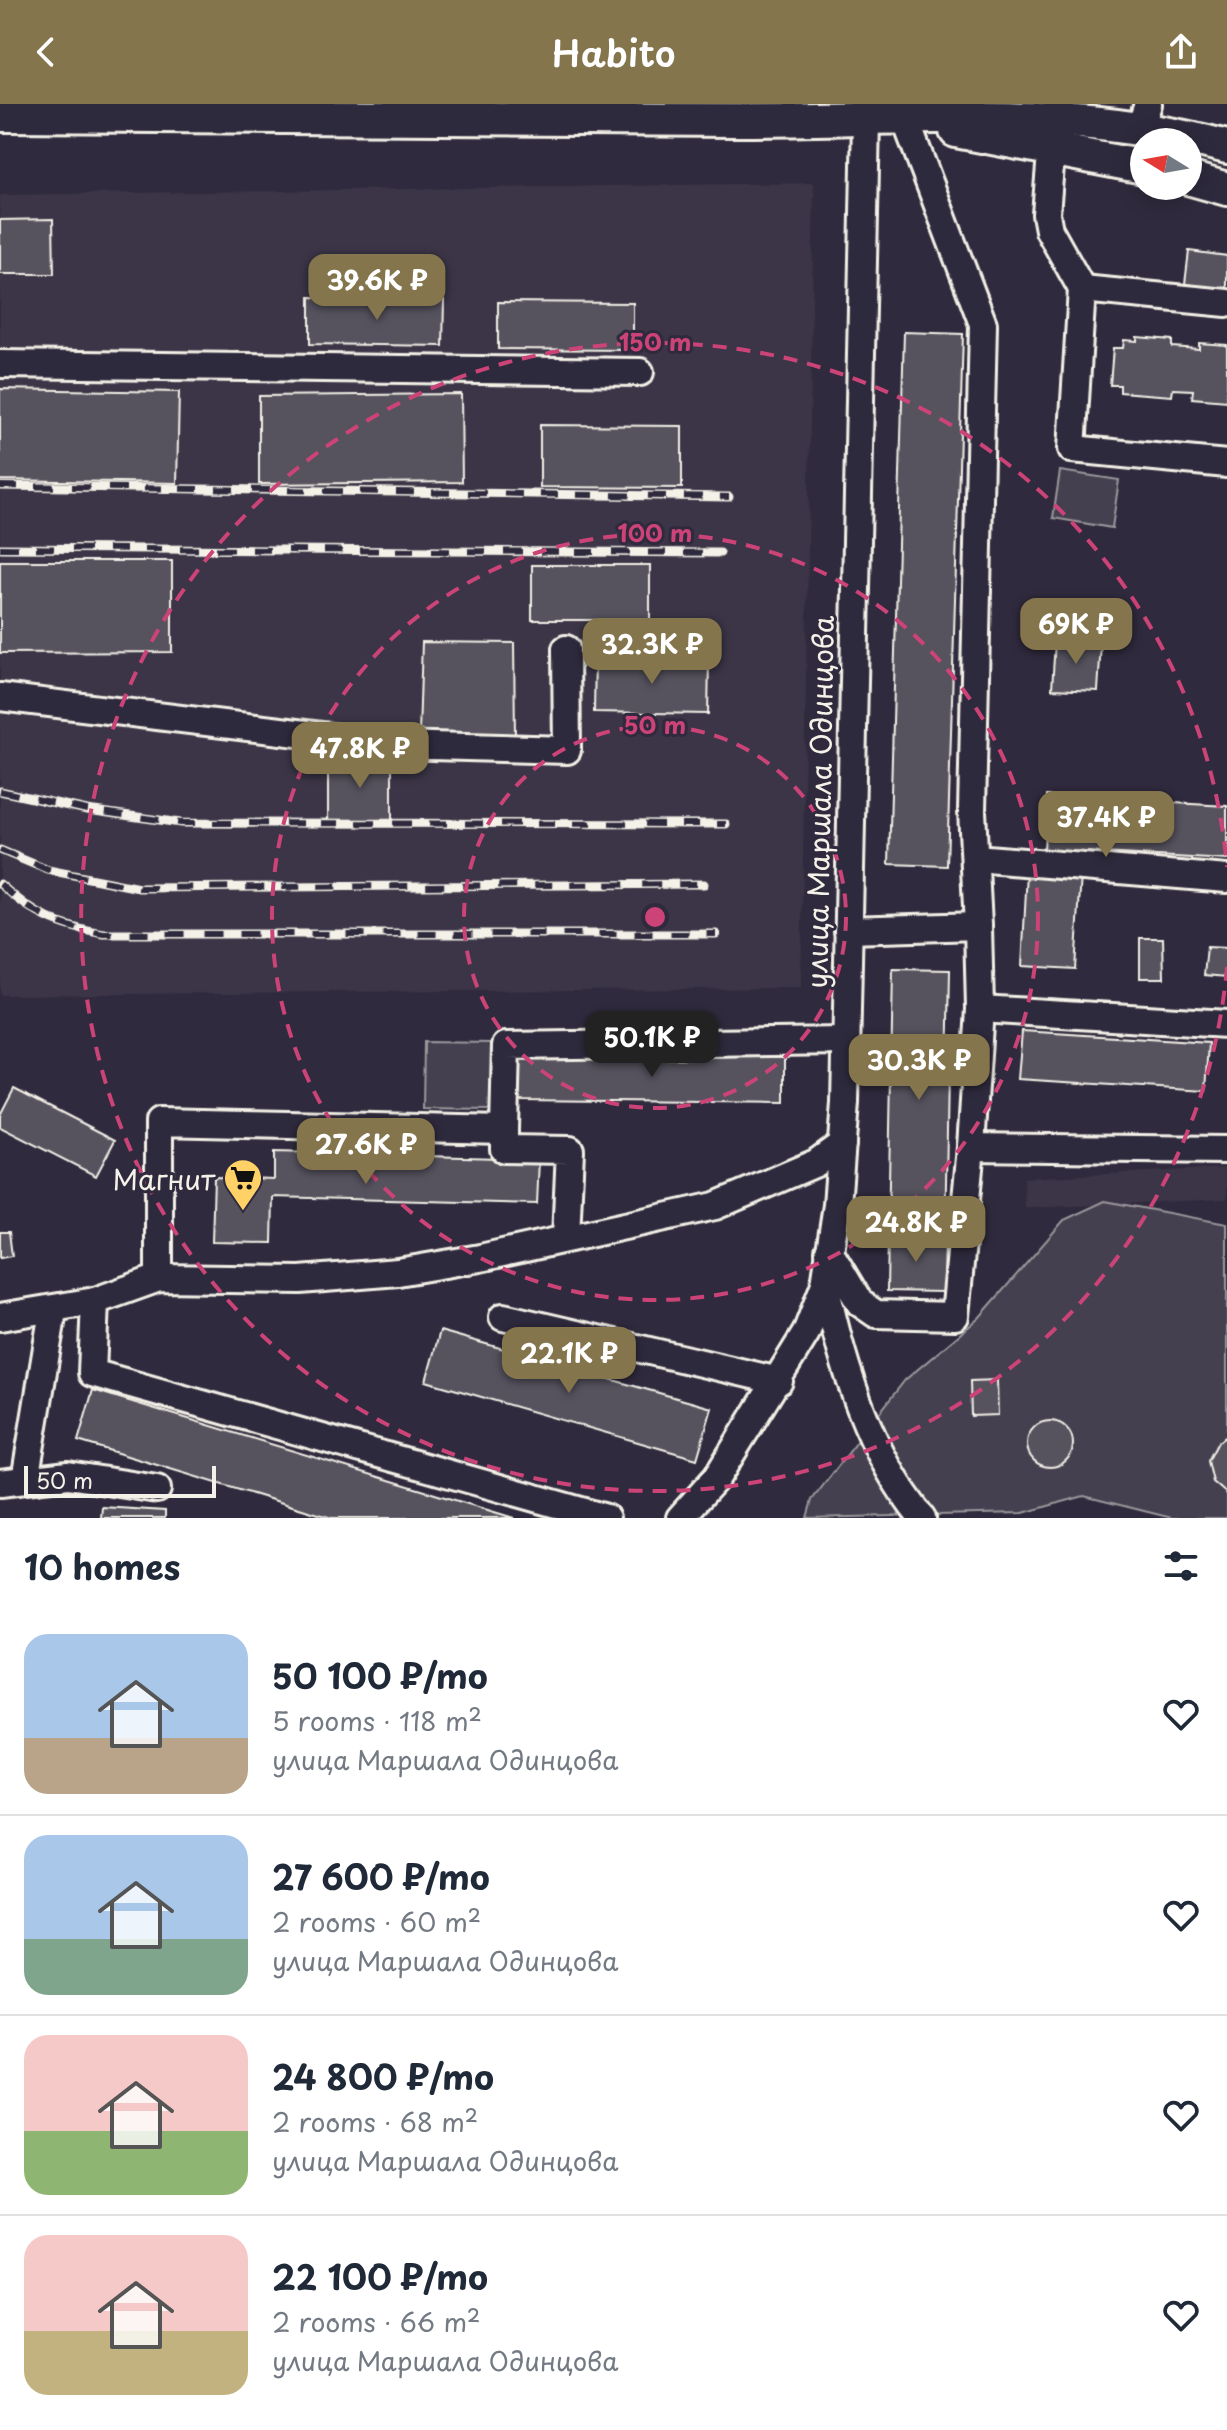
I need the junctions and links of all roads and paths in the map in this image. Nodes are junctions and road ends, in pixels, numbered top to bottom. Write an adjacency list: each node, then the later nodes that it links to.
1 (0, 115): 3 (main road)
2 (1144, 116): 4 (main road); 6 (main road)
3 (866, 120): 4 (main road); 5 (main road); 20 (street, улица Маршала Одинцова)
4 (1039, 122): 5 (main road); 7 (main road); 10 (street)
5 (907, 124): 17 (street)
6 (1227, 147)
7 (1130, 161)
8 (1202, 182): 9 (main road)
9 (1227, 189)
10 (1082, 289): 11 (street); 14 (street)
11 (1227, 303)
12 (0, 364): 13 (street)
13 (640, 372)
14 (1227, 464)
15 (566, 649): 16 (street)
16 (0, 697)
17 (975, 858): 18 (street); 19 (street)
18 (1227, 879)
19 (978, 926): 20 (street); 21 (street)
20 (848, 930): 23 (street, улица Маршала Одинцова)
21 (980, 1009): 22 (street); 26 (street)
22 (1227, 1024)
23 (846, 1041): 24 (street); 25 (street, улица Маршала Одинцова)
24 (504, 1130): 28 (street); 30 (street)
25 (842, 1144): 28 (street); 29 (street, улица Маршала Одинцова)
26 (971, 1147): 27 (street); 29 (street)
27 (1227, 1150)
28 (566, 1237): 30 (street)
29 (829, 1251): 31 (street, улица Маршала Одинцова)
30 (159, 1278): 32 (street)
31 (825, 1284): 36 (street); 41 (street)
32 (95, 1301): 33 (street); 39 (street)
33 (53, 1311): 34 (street); 37 (street)
34 (0, 1317)
35 (503, 1317): 36 (street)
36 (779, 1381): 40 (street)
37 (13, 1482): 38 (street)
38 (157, 1489)
39 (606, 1518)
40 (680, 1518)
41 (922, 1518)

